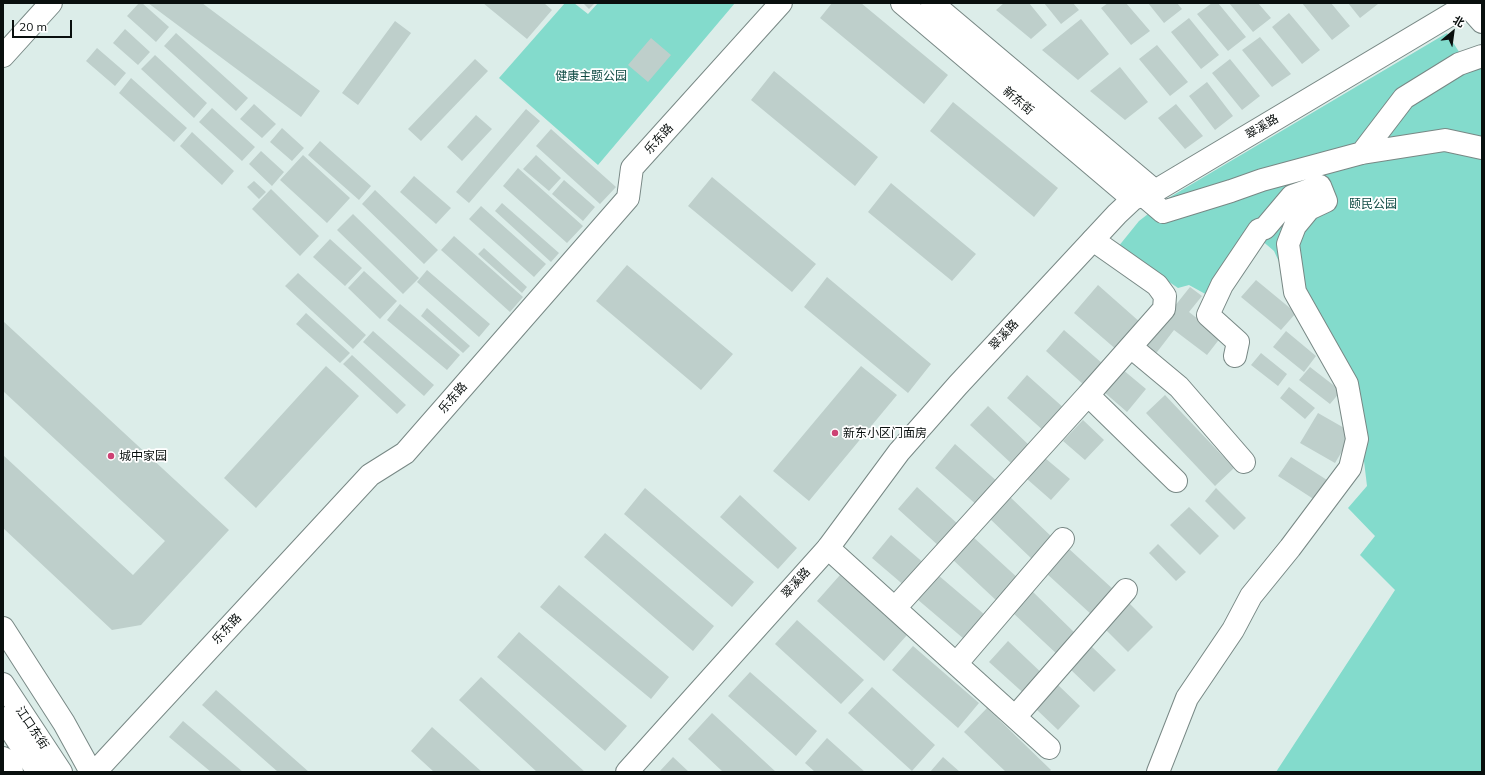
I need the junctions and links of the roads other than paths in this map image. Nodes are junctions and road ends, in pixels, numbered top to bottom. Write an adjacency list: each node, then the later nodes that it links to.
1 (51, 3): 7 (street)
2 (781, 3): 33 (street, 乐东路)
3 (902, 3): 11 (street, 新东街)
4 (932, 3): 11 (street, 新东街)
5 (1467, 4): 6 (street); 11 (street, 翠溪路)
6 (1482, 22)
7 (3, 56)
8 (1482, 56): 10 (street)
9 (1482, 148): 10 (street)
10 (1362, 153): 11 (street)
11 (1144, 195): 12 (street, 翠溪路)
12 (1093, 240): 13 (street); 19 (street, 翠溪路)
13 (1131, 347): 15 (street); 16 (street)
14 (1235, 356): 35 (street)
15 (1088, 395): 17 (street); 21 (street)
16 (1244, 462)
17 (1176, 481)
18 (1063, 539): 23 (street)
19 (828, 548): 21 (street); 34 (street, 翠溪路)
20 (1126, 590): 25 (street)
21 (895, 608): 23 (street)
22 (3, 628): 32 (street)
23 (956, 664): 25 (street)
24 (3, 684): 31 (street, 江口东街)
25 (1015, 717): 27 (street)
26 (3, 718): 30 (street, 江口东街)
27 (1049, 748)
28 (3, 758): 29 (street)
29 (12, 772)
30 (38, 772)
31 (61, 772)
32 (91, 772)
33 (95, 772)
34 (627, 772)
35 (1158, 772)

